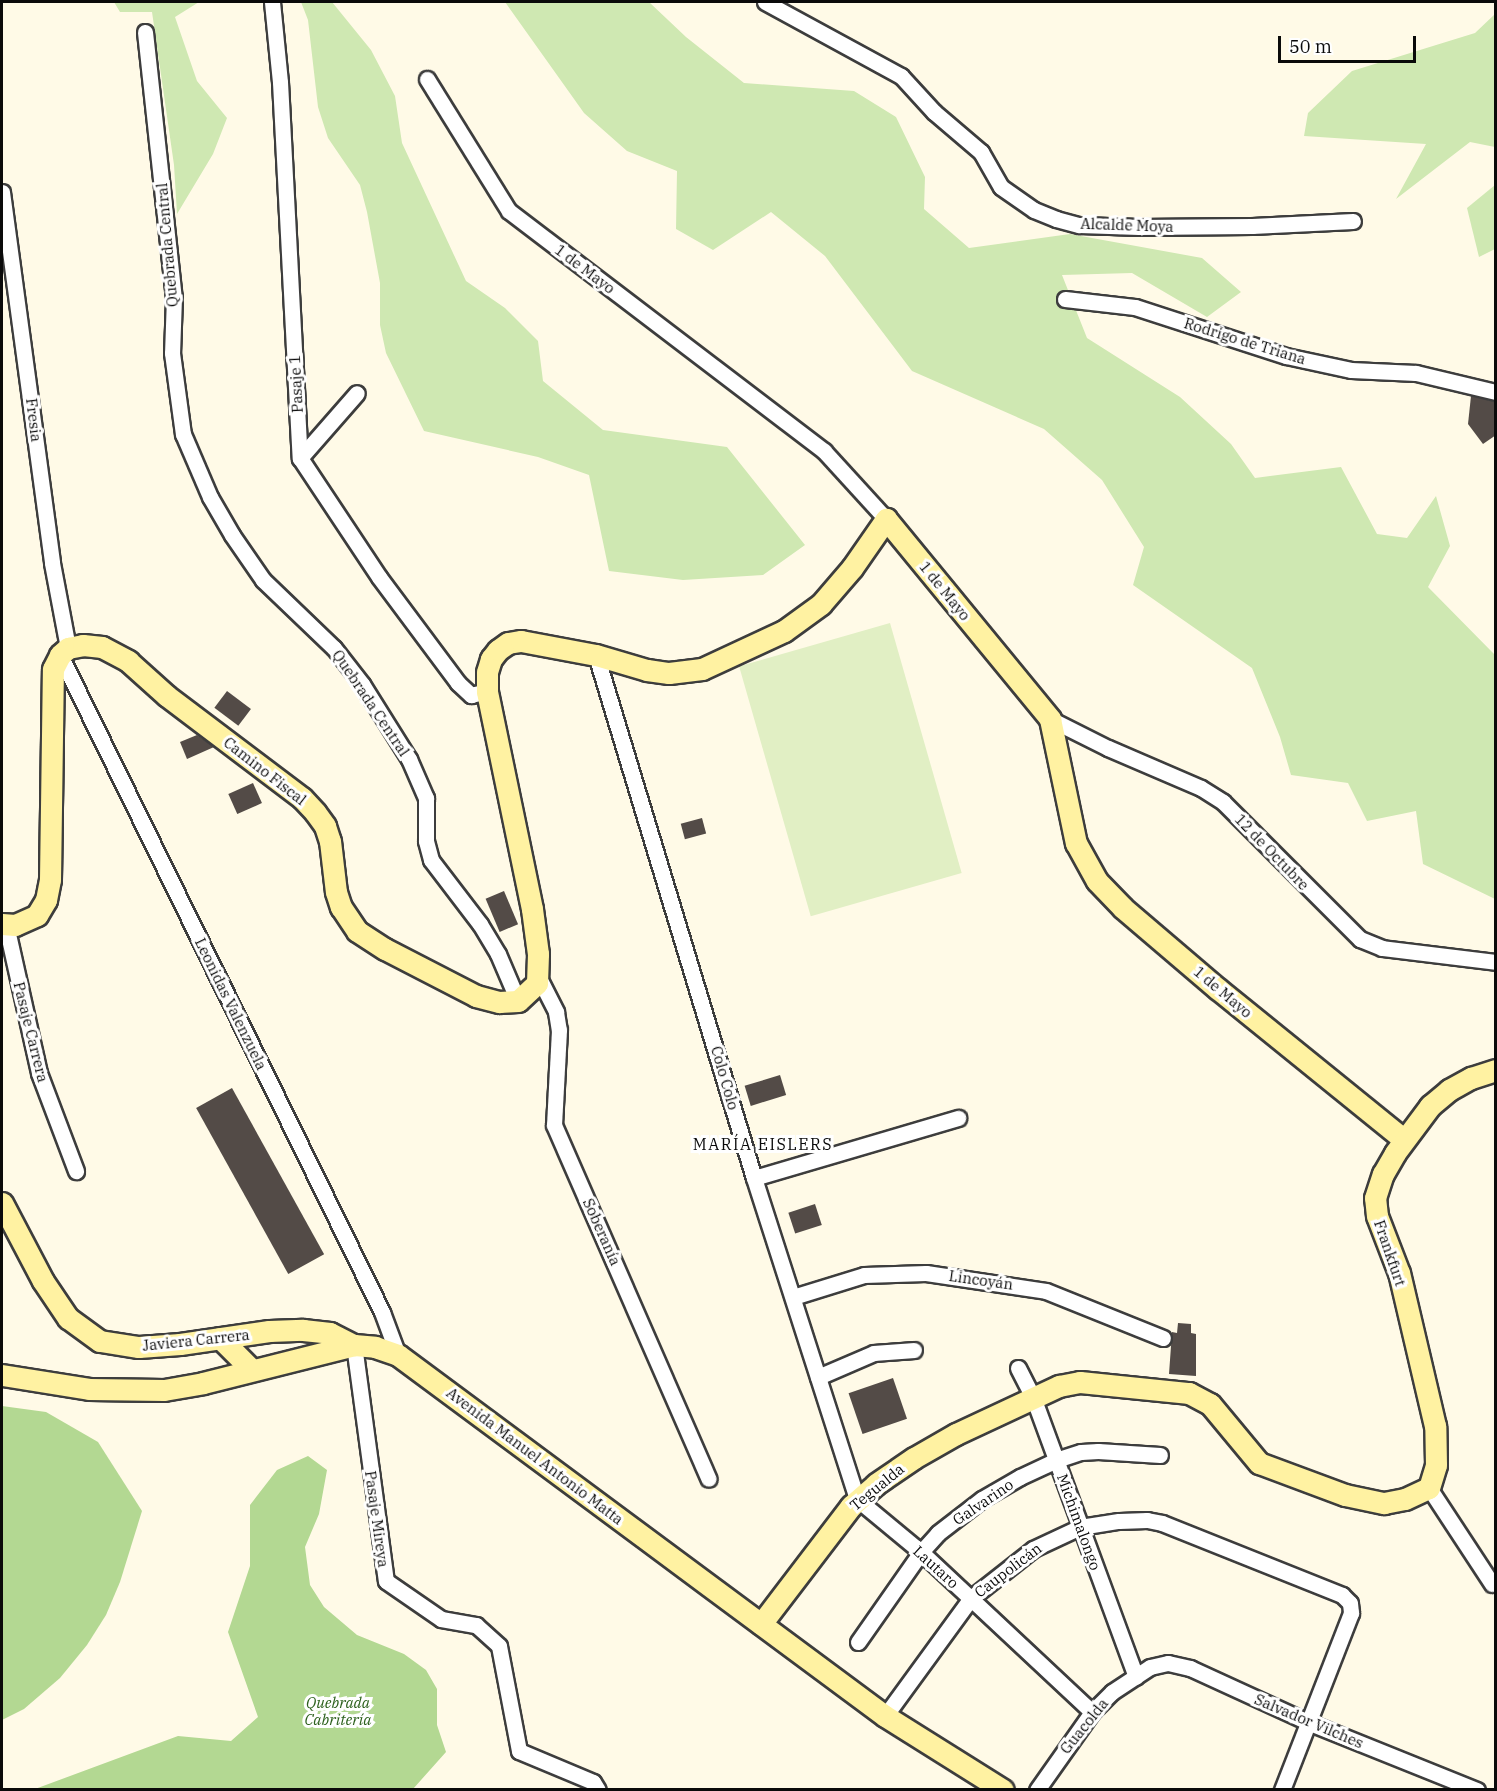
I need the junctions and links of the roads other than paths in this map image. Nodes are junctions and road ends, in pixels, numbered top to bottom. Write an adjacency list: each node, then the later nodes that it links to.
1 (272, 2): 10 (street, Pasaje 1)
2 (765, 2): 6 (street, Alcalde Moya)
3 (145, 32): 19 (street, Quebrada Central)
4 (427, 80): 11 (street, 1 de Mayo)
5 (2, 192): 12 (street, Fresia)
6 (1353, 221)
7 (1065, 299): 8 (street, Rodrigo de Triana)
8 (1496, 392)
9 (357, 393): 10 (street)
10 (300, 458): 14 (street)
11 (886, 519): 13 (street); 15 (street, 1 de Mayo)
12 (64, 652): 16 (street); 19 (street, Camino Fiscal); 31 (street, Leonidas Valenzuela)
13 (596, 655): 14 (street); 24 (street, Colo Colo)
14 (487, 692): 18 (street)
15 (1050, 719): 17 (street, 12 de Octubre); 22 (street, 1 de Mayo)
16 (4, 924): 23 (street, Pasaje Carrera)
17 (1496, 962)
18 (539, 978): 19 (street); 39 (street, Soberanía)
19 (518, 1001)
20 (1496, 1070): 22 (street, Frankfurt)
21 (958, 1118): 24 (street)
22 (1403, 1139): 40 (street, Frankfurt)
23 (76, 1171)
24 (754, 1178): 26 (street, Colo Colo)
25 (2, 1203): 27 (street, Javiera Carrera)
26 (793, 1297): 28 (street, Lincoyán); 35 (street, Colo Colo)
27 (220, 1338): 29 (street, Javiera Carrera); 33 (street)
28 (1163, 1338)
29 (354, 1345): 31 (street, Avenida Manuel Antonio Matta); 33 (street, Avenida Manuel Antonio Matta); 52 (street, Pasaje Mireya)
30 (914, 1350): 35 (street)
31 (398, 1355): 46 (street, Avenida Manuel Antonio Matta)
32 (1018, 1368): 36 (street, Michimalongo)
33 (251, 1369): 34 (street, Avenida Manuel Antonio Matta)
34 (2, 1375)
35 (818, 1377): 41 (street, Colo Colo)
36 (1034, 1397): 38 (street, Michimalongo); 40 (street); 41 (street, Tegualda)
37 (1160, 1455): 38 (street, Galvarino)
38 (1056, 1460): 42 (street, Michimalongo); 43 (street, Galvarino)
39 (709, 1479)
40 (1429, 1488): 44 (street)
41 (857, 1499): 43 (street, Lautaro); 46 (street, Tegualda)
42 (1080, 1527): 45 (street, Caupolicán); 48 (street, Michimalongo); 51 (street, Caupolicán)
43 (921, 1552): 45 (street, Lautaro); 47 (street, Galvarino)
44 (1492, 1584)
45 (971, 1598): 49 (street, Lautaro); 50 (street, Caupolicán)
46 (761, 1624): 50 (street, Avenida Manuel Antonio Matta)
47 (858, 1642)
48 (1139, 1675): 49 (street, Guacolda); 51 (street, Salvador Vilches)
49 (1092, 1712): 54 (street, Guacolda)
50 (885, 1716): 53 (street, Avenida Manuel Antonio Matta)
51 (1310, 1723): 55 (street); 56 (street, Salvador Vilches)
52 (598, 1790)
53 (1003, 1790)
54 (1037, 1790)
55 (1282, 1790)
56 (1477, 1790)

